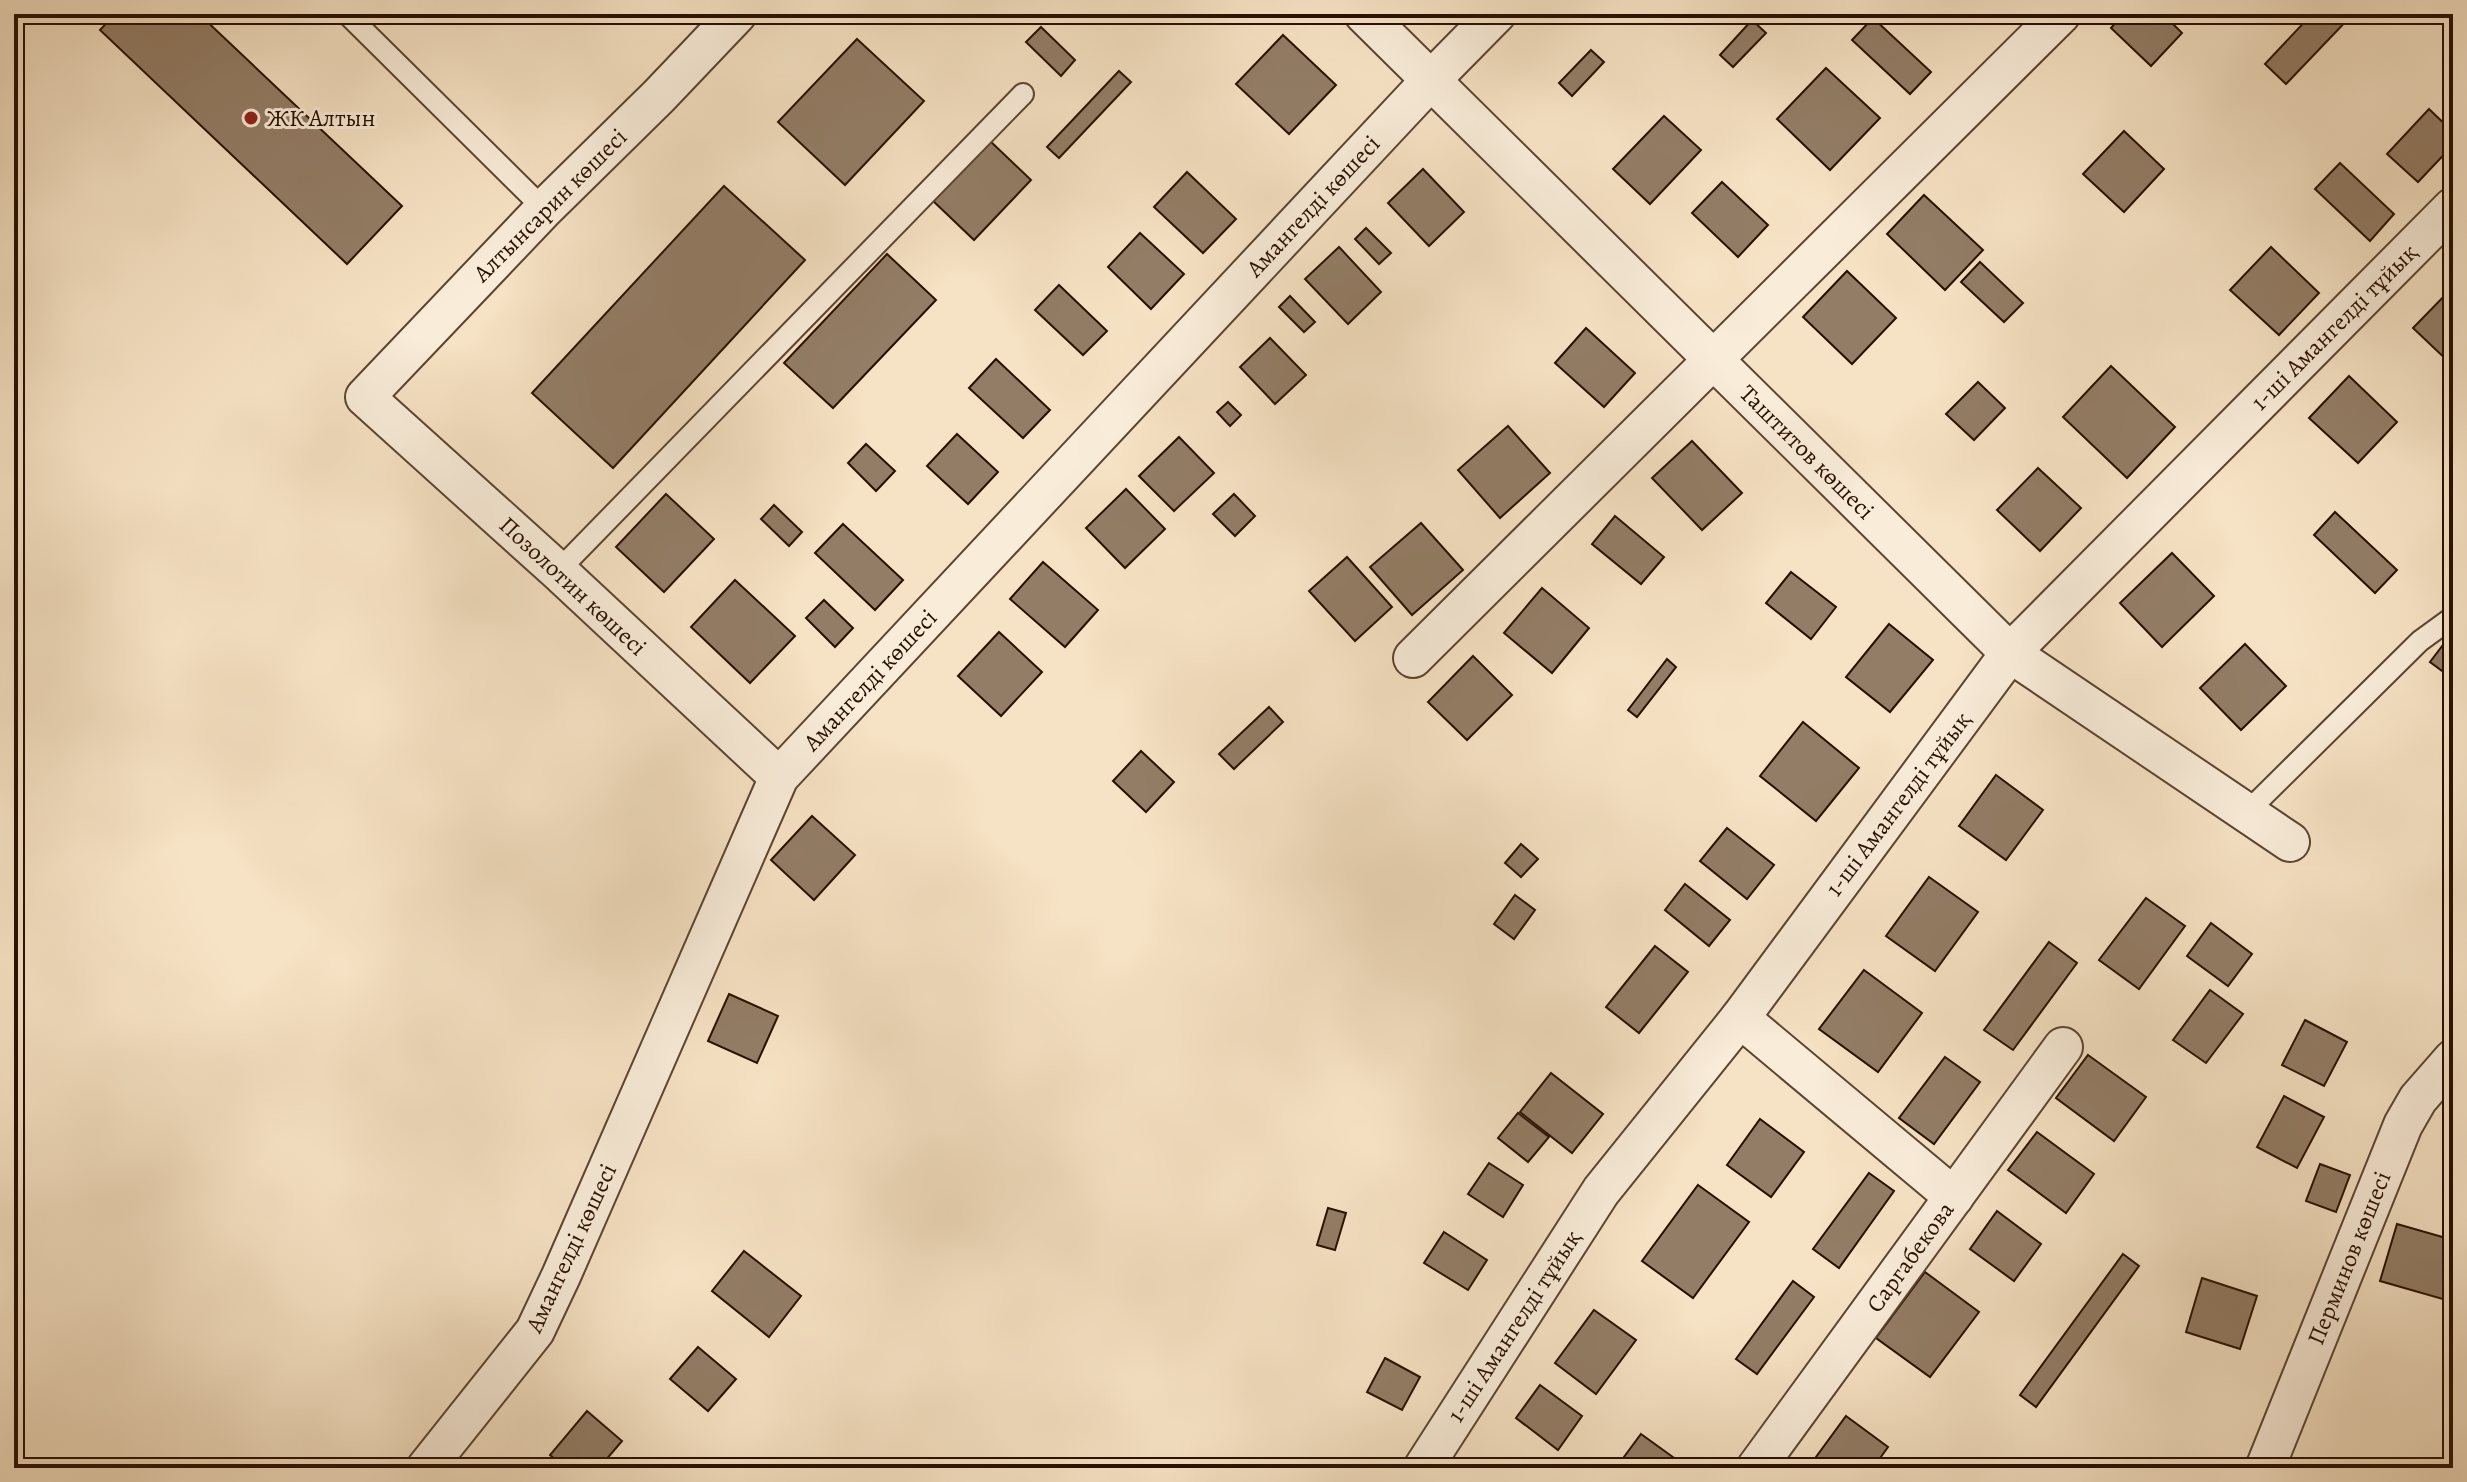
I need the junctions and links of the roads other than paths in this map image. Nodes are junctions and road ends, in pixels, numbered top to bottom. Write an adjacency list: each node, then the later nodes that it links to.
1 (347, 14): 9 (lane)
2 (737, 14): 9 (street, Алтынсарин көшесі)
3 (1364, 14): 6 (street, Таштитов көшесі)
4 (1496, 14): 6 (street, Амангелді көшесі)
5 (2061, 14): 10 (street)
6 (1431, 80): 10 (street, Таштитов көшесі); 16 (street, Амангелді көшесі)
7 (1023, 94): 12 (lane)
8 (2453, 207): 14 (street, 1-ші Амангелді тұйық)
9 (544, 209): 11 (street, Алтынсарин көшесі)
10 (1712, 358): 14 (street, Таштитов көшесі); 15 (street)
11 (365, 397): 12 (street, Позолотин көшесі)
12 (558, 571): 16 (street, Позолотин көшесі)
13 (2453, 617): 17 (lane)
14 (2010, 653): 17 (street, Таштитов көшесі); 19 (street, 1-ші Амангелді тұйық)
15 (1413, 658)
16 (779, 777): 23 (street, Амангелді көшесі)
17 (2247, 812): 18 (street, Таштитов көшесі)
18 (2290, 842)
19 (1740, 1018): 22 (street); 24 (street, 1-ші Амангелді тұйық)
20 (2063, 1047): 22 (street, Саргабекова)
21 (2453, 1059): 26 (street, Перминов көшесі)
22 (1954, 1197): 25 (street, Саргабекова)
23 (426, 1468)
24 (1423, 1468)
25 (1756, 1468)
26 (2265, 1468)

